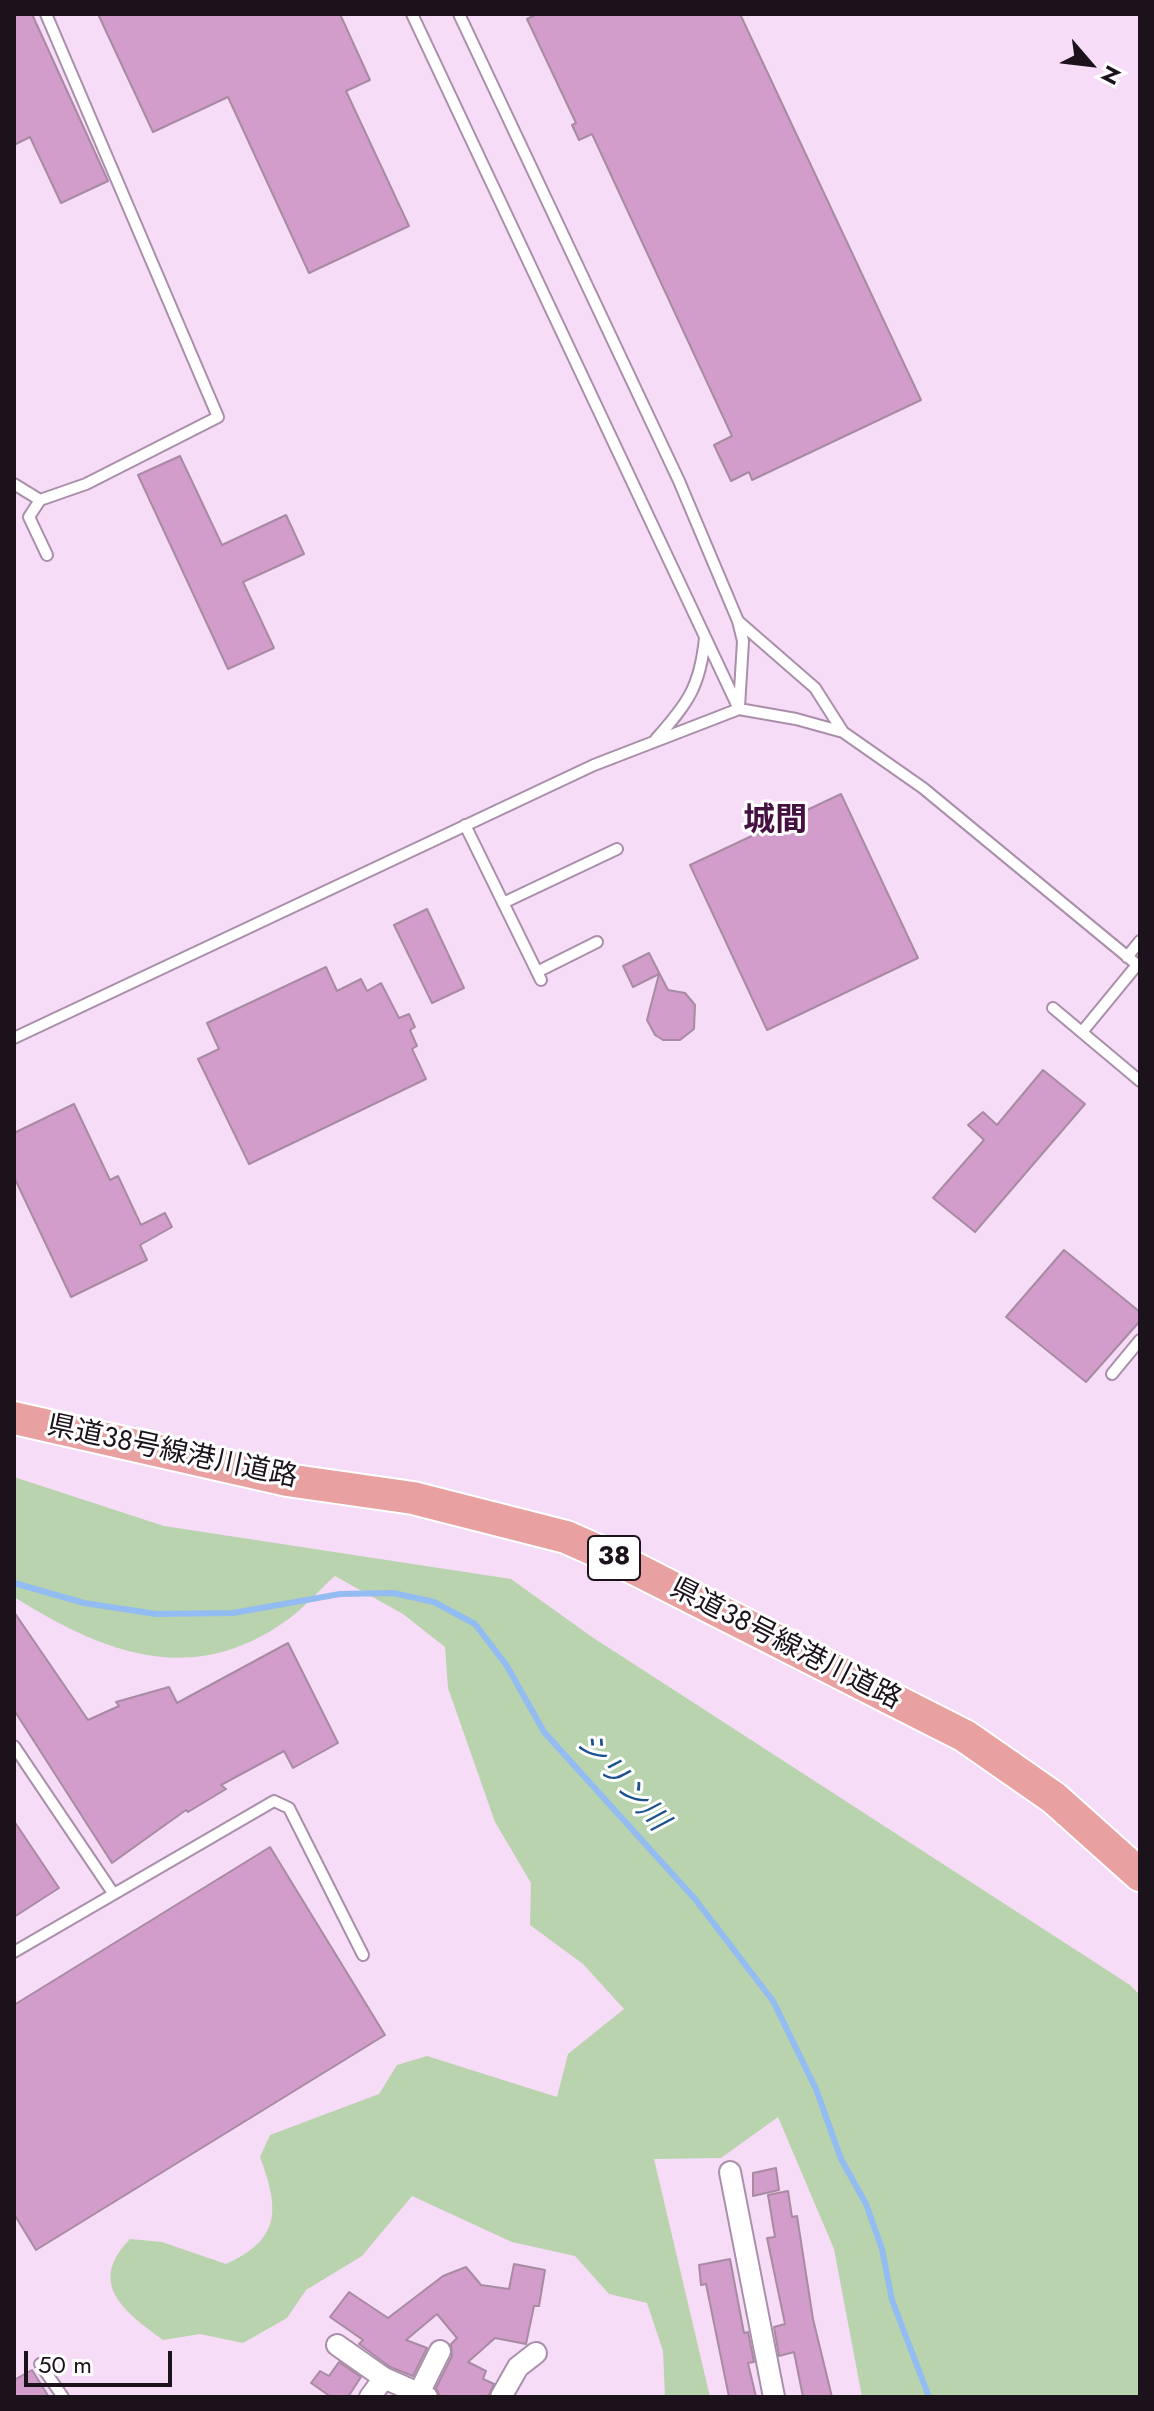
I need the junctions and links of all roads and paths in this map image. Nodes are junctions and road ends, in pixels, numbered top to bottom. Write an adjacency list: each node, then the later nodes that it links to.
1 (46, 14): 5 (lane)
2 (412, 14): 8 (lane)
3 (459, 14): 7 (lane)
4 (14, 484): 5 (lane)
5 (40, 500): 6 (lane)
6 (47, 555)
7 (738, 621): 9 (lane); 10 (lane)
8 (705, 636): 9 (lane); 11 (lane)
9 (739, 709): 10 (lane); 11 (lane)
10 (843, 732): 17 (lane)
11 (652, 742): 12 (lane)
12 (465, 825): 14 (lane); 21 (lane)
13 (617, 849): 14 (lane)
14 (503, 903): 16 (lane)
15 (1140, 941): 17 (lane)
16 (597, 942)
17 (1127, 957): 18 (lane)
18 (1139, 966): 20 (lane)
19 (1053, 1008): 20 (lane)
20 (1082, 1032): 22 (lane)
21 (14, 1038)
22 (1140, 1081)
23 (1140, 1340): 24 (lane)
24 (1112, 1374)
25 (14, 1418): 27 (main road, 県道38号線港川道路 / 38)
26 (14, 1746): 28 (lane)
27 (1140, 1875)
28 (113, 1893): 29 (lane); 30 (lane)
29 (14, 1952)
30 (363, 1955)
31 (730, 2172): 41 (street)
32 (337, 2345): 36 (street)
33 (440, 2351): 37 (street)
34 (536, 2353): 40 (street)
35 (40, 2364): 38 (lane)
36 (384, 2378): 37 (street); 39 (street)
37 (423, 2395)
38 (63, 2397)
39 (370, 2397)
40 (501, 2397)
41 (774, 2397)

